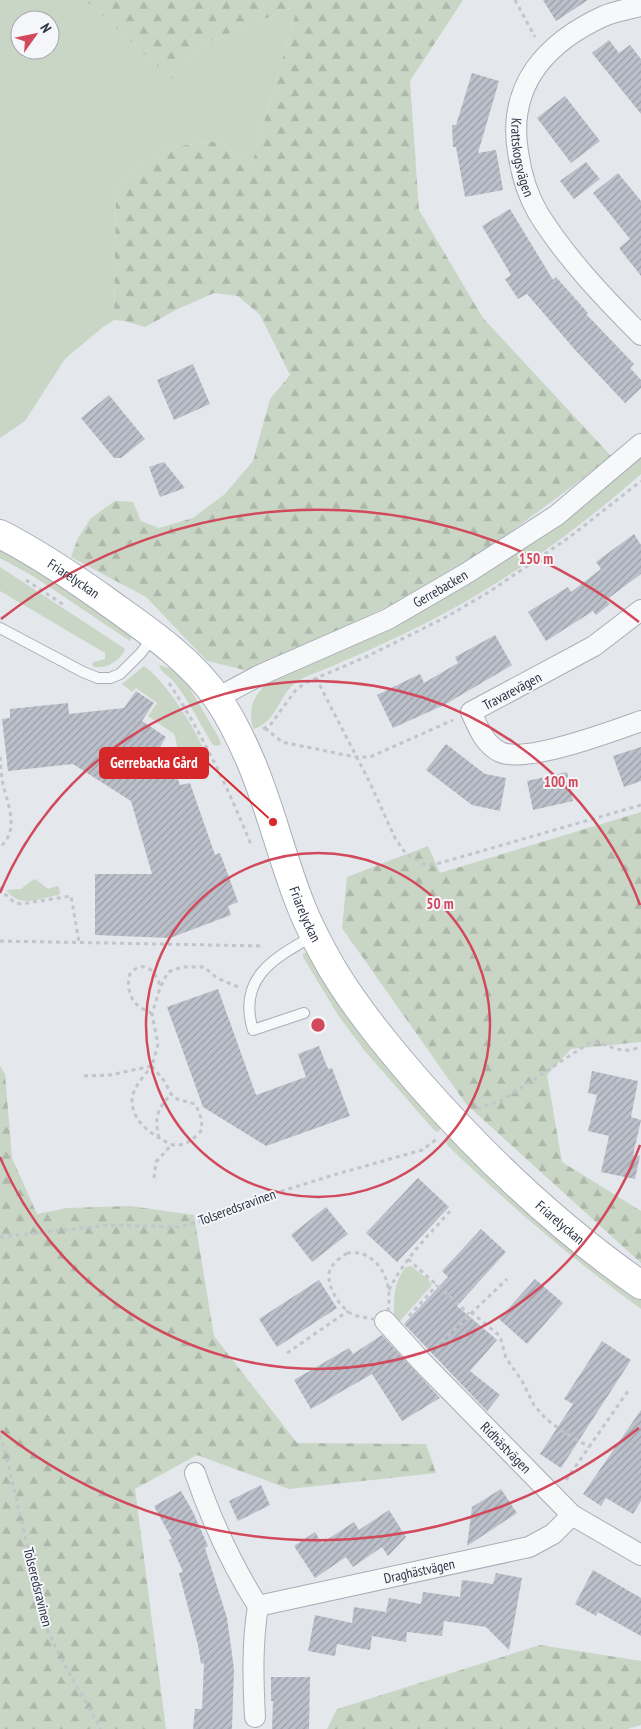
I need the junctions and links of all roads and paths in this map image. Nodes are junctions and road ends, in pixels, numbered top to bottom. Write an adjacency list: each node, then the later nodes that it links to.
1 (515, 0): 3 (path)
2 (641, 6): 3 (street, Krattskogsvägen)
3 (546, 54): 4 (street, Krattskogsvägen)
4 (641, 335)
5 (641, 444): 12 (street, Gerrebacken)
6 (0, 534): 11 (street, Friarelyckan)
7 (25, 579): 8 (path)
8 (66, 606)
9 (641, 610): 13 (street, Travarevägen)
10 (0, 628): 11 (lane)
11 (147, 645): 12 (street, Friarelyckan); 17 (path)
12 (217, 698): 16 (street, Friarelyckan)
13 (471, 712): 14 (street, Travarevägen); 19 (path)
14 (641, 720)
15 (265, 728): 16 (path); 19 (path); 19 (path)
16 (240, 740): 17 (path); 26 (street, Friarelyckan)
17 (211, 755): 24 (path)
18 (0, 757): 20 (path)
19 (355, 757): 22 (path)
20 (1, 769): 21 (path)
21 (2, 787): 23 (path)
22 (641, 805)
23 (0, 847)
24 (254, 854)
25 (0, 887): 28 (path)
26 (314, 936): 29 (lane); 38 (street, Friarelyckan)
27 (0, 941): 28 (path)
28 (79, 942): 29 (path)
29 (284, 953): 31 (lane)
30 (160, 988): 31 (path); 33 (path); 33 (path)
31 (250, 992): 32 (lane)
32 (304, 1013)
33 (152, 1014): 35 (path)
34 (641, 1047): 38 (path, Tolseredsravinen)
35 (152, 1066): 36 (path); 37 (path); 39 (path)
36 (84, 1076)
37 (171, 1094): 39 (path); 40 (path)
38 (440, 1132): 43 (path, Tolseredsravinen); 47 (street, Friarelyckan)
39 (159, 1138): 40 (path)
40 (172, 1144): 41 (path)
41 (154, 1178)
42 (451, 1210): 44 (path)
43 (0, 1238)
44 (408, 1259): 46 (path); 48 (path)
45 (507, 1279): 50 (path)
46 (437, 1285): 50 (path); 51 (path)
47 (641, 1285)
48 (389, 1290): 49 (path); 51 (path)
49 (348, 1311): 51 (path); 52 (path)
50 (470, 1313): 53 (path); 56 (path)
51 (390, 1326): 53 (street, Ridhästvägen)
52 (287, 1353)
53 (421, 1361): 58 (street, Ridhästvägen)
54 (628, 1391): 56 (path)
55 (0, 1435): 63 (path, Tolseredsravinen)
56 (589, 1447): 58 (path)
57 (195, 1472): 61 (street)
58 (554, 1497): 59 (street, Ridhästvägen)
59 (572, 1515): 60 (street, Ridhästvägen); 61 (street, Draghästvägen)
60 (641, 1555)
61 (258, 1606): 62 (street)
62 (255, 1717)
63 (101, 1729)

